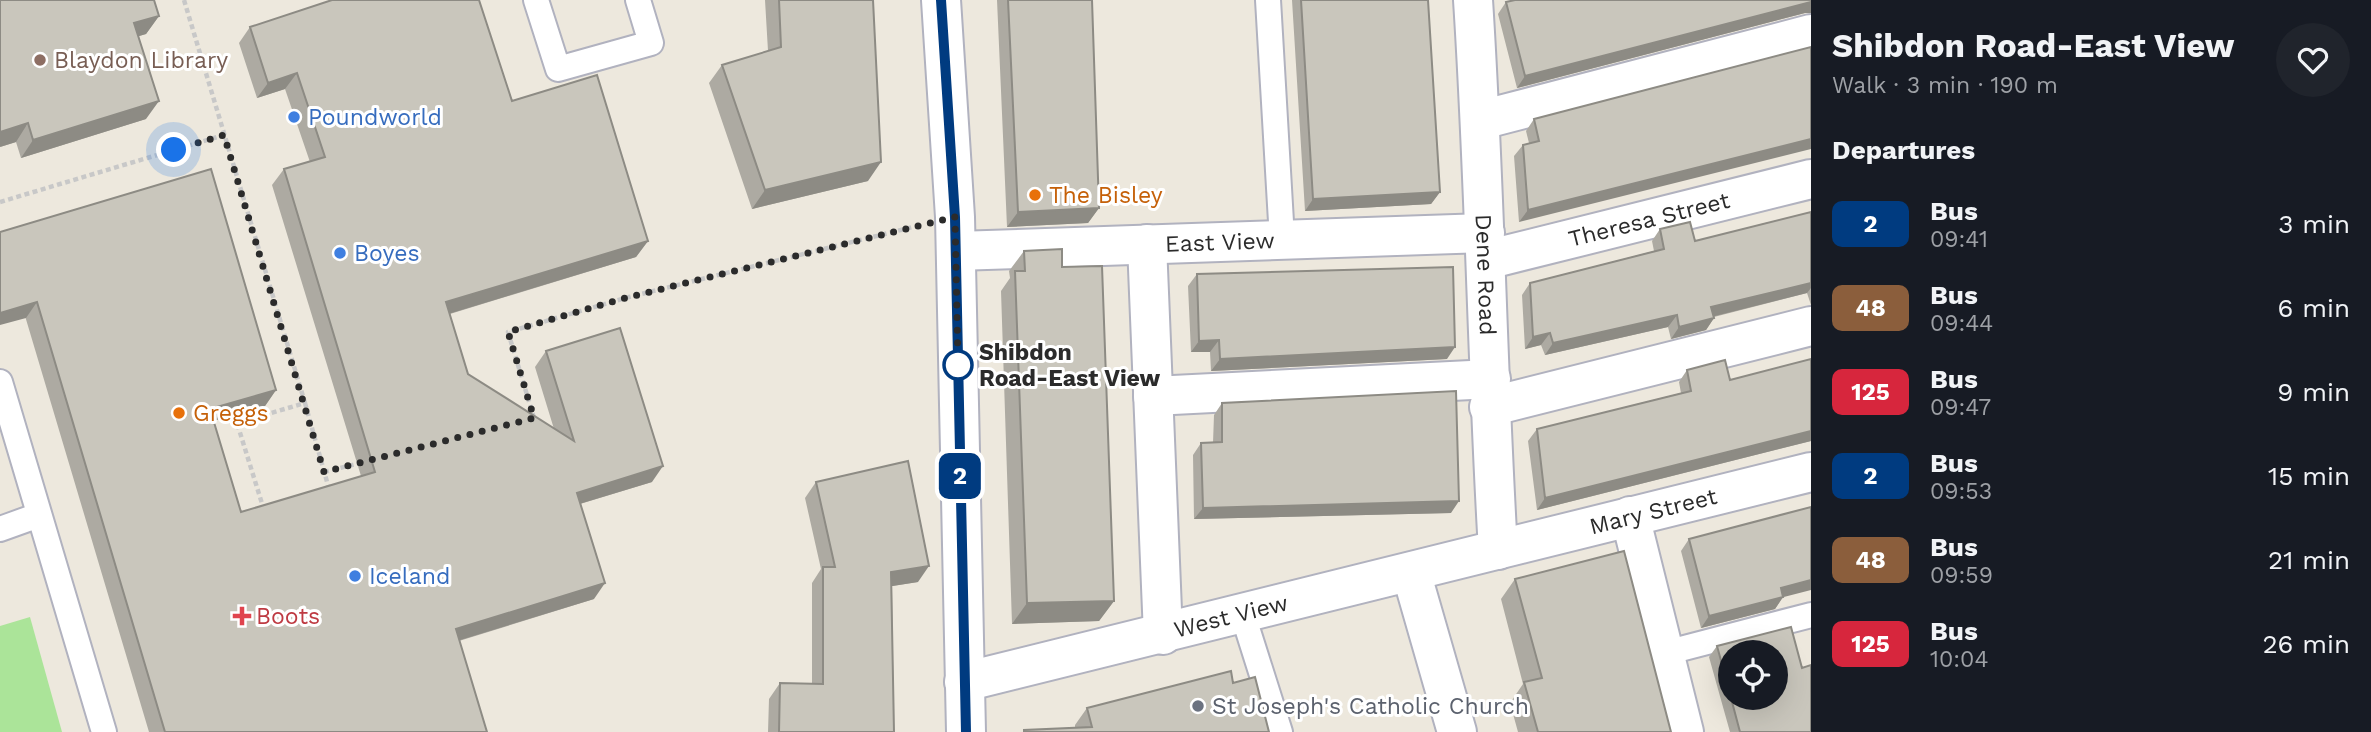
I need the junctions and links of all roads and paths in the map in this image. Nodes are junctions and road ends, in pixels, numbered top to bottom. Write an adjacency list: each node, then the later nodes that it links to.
1 (184, 0): 9 (path)
2 (536, 0): 3 (lane)
3 (638, 0)
4 (941, 0): 12 (street)
5 (1268, 0): 13 (lane)
6 (1473, 0): 8 (street, Dene Road)
7 (1811, 34): 8 (street)
8 (1481, 120): 15 (street, Dene Road)
9 (224, 135): 11 (path); 20 (path)
10 (1811, 179): 15 (street, Theresa Street)
11 (0, 202)
12 (956, 234): 14 (street, East View); 21 (path); 42 (street)
13 (1282, 239): 14 (street, East View); 15 (street, East View)
14 (1147, 244): 19 (street)
15 (1486, 246): 18 (street, Dene Road)
16 (1811, 326): 18 (street)
17 (0, 382): 32 (lane)
18 (1490, 393): 19 (street); 36 (street, Dene Road)
19 (1153, 396): 40 (street)
20 (305, 402): 25 (path); 31 (path)
21 (534, 418): 22 (path); 23 (path)
22 (521, 422)
23 (537, 427)
24 (373, 460): 25 (path)
25 (324, 472): 28 (path)
26 (1811, 472): 33 (street, Mary Street)
27 (342, 486): 28 (path)
28 (329, 489): 29 (path)
29 (316, 493)
30 (276, 503): 31 (path)
31 (263, 507): 34 (path)
32 (39, 514): 35 (lane); 43 (lane)
33 (1630, 516): 36 (street, Mary Street); 41 (street)
34 (267, 520)
35 (0, 529)
36 (1498, 550): 37 (street, West View)
37 (1411, 572): 38 (street, West View); 46 (street)
38 (1243, 615): 40 (street, West View); 45 (lane)
39 (1811, 615): 41 (lane)
40 (1163, 635): 42 (street, West View)
41 (1665, 653): 47 (street)
42 (964, 682): 44 (street)
43 (104, 732)
44 (966, 732)
45 (1280, 732)
46 (1457, 732)
47 (1685, 732)

